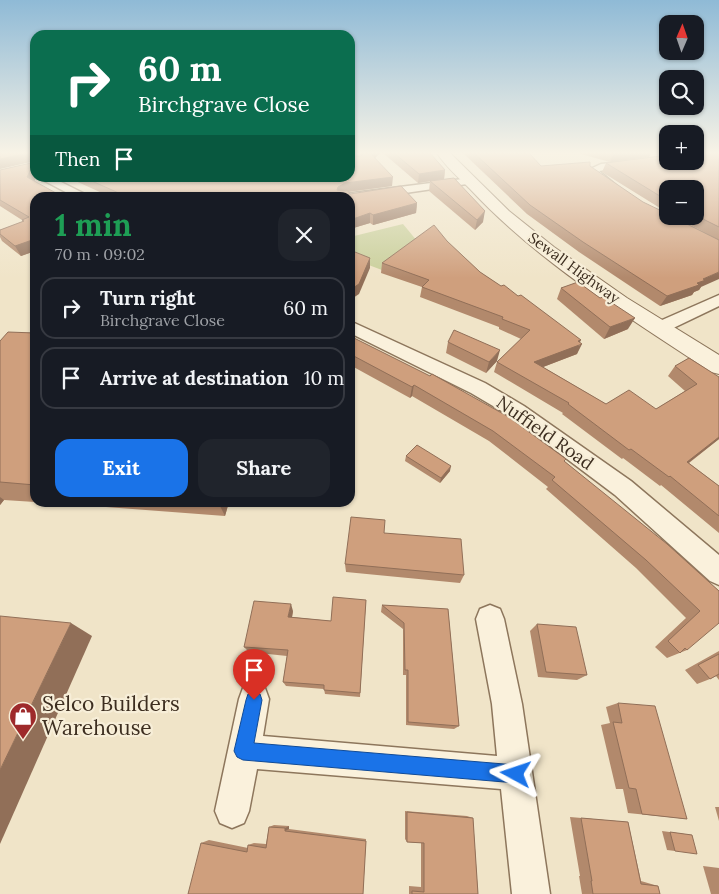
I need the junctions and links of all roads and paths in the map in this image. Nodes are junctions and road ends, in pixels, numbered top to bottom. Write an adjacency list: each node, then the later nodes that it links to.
1 (369, 195): 3 (street)
2 (485, 195): 6 (street, Sewall Highway)
3 (355, 197)
4 (719, 300): 6 (street)
5 (355, 328): 8 (street, Nuffield Road)
6 (658, 328): 7 (street, Sewall Highway)
7 (719, 366)
8 (719, 572)
9 (490, 619): 12 (street)
10 (254, 700): 11 (street)
11 (243, 751): 12 (street); 13 (street)
12 (516, 774): 14 (street)
13 (232, 811)
14 (531, 894)

